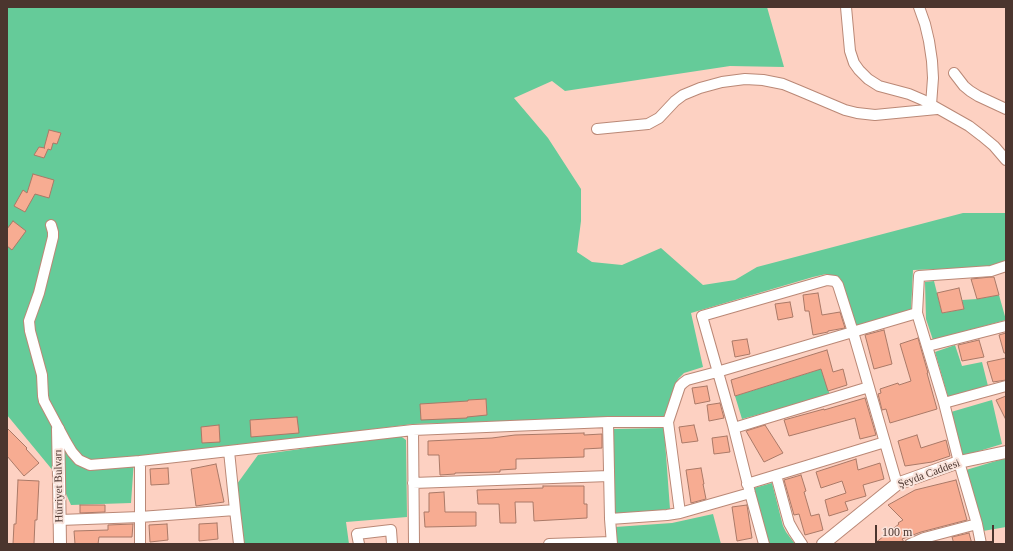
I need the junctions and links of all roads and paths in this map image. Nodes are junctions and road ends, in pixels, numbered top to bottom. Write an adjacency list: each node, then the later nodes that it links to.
1 (846, 7): 4 (street)
2 (919, 7): 4 (street)
3 (954, 73): 5 (street)
4 (934, 107): 6 (street); 7 (street)
5 (1006, 109)
6 (597, 129)
7 (1006, 160)
8 (51, 225): 21 (street)
9 (1006, 266): 10 (street)
10 (918, 313): 12 (street); 13 (street)
11 (1006, 326): 13 (street)
12 (853, 332): 14 (street); 14 (street); 16 (street)
13 (928, 346): 17 (street)
14 (717, 372): 19 (street); 20 (street)
15 (1006, 386): 17 (street)
16 (868, 387): 20 (street); 24 (street)
17 (944, 403): 28 (street)
18 (608, 422): 19 (street); 22 (street); 30 (street)
19 (668, 422): 35 (street)
20 (734, 428): 33 (street)
21 (58, 429): 23 (street); 37 (main road, Hürriyet Bulvarı)
22 (413, 430): 25 (street); 31 (street)
23 (66, 442): 27 (street); 37 (main road, Hürriyet Bulvarı)
24 (885, 442): 29 (street); 32 (street)
25 (229, 452): 27 (street); 34 (street)
26 (1006, 452): 28 (main road, Şeyda Caddesi)
27 (140, 461): 36 (street)
28 (959, 462): 32 (main road, Şeyda Caddesi); 39 (street)
29 (776, 475): 33 (street); 50 (street)
30 (609, 476): 31 (street); 38 (street)
31 (413, 483): 47 (street)
32 (897, 484): 51 (main road, Şeyda Caddesi)
33 (748, 489): 35 (street); 49 (street)
34 (235, 510): 36 (street); 44 (street)
35 (680, 513): 38 (street)
36 (140, 517): 37 (street); 43 (street)
37 (63, 519): 41 (main road, Hürriyet Bulvarı); 42 (main road, Hürriyet Bulvarı)
38 (610, 519): 40 (street)
39 (977, 524): 52 (street); 53 (street)
40 (612, 543): 48 (street)
41 (60, 544)
42 (67, 544)
43 (140, 544)
44 (239, 544)
45 (359, 544): 46 (street)
46 (392, 544)
47 (414, 544)
48 (549, 544)
49 (764, 544)
50 (802, 544)
51 (823, 544)
52 (910, 544)
53 (981, 544)

